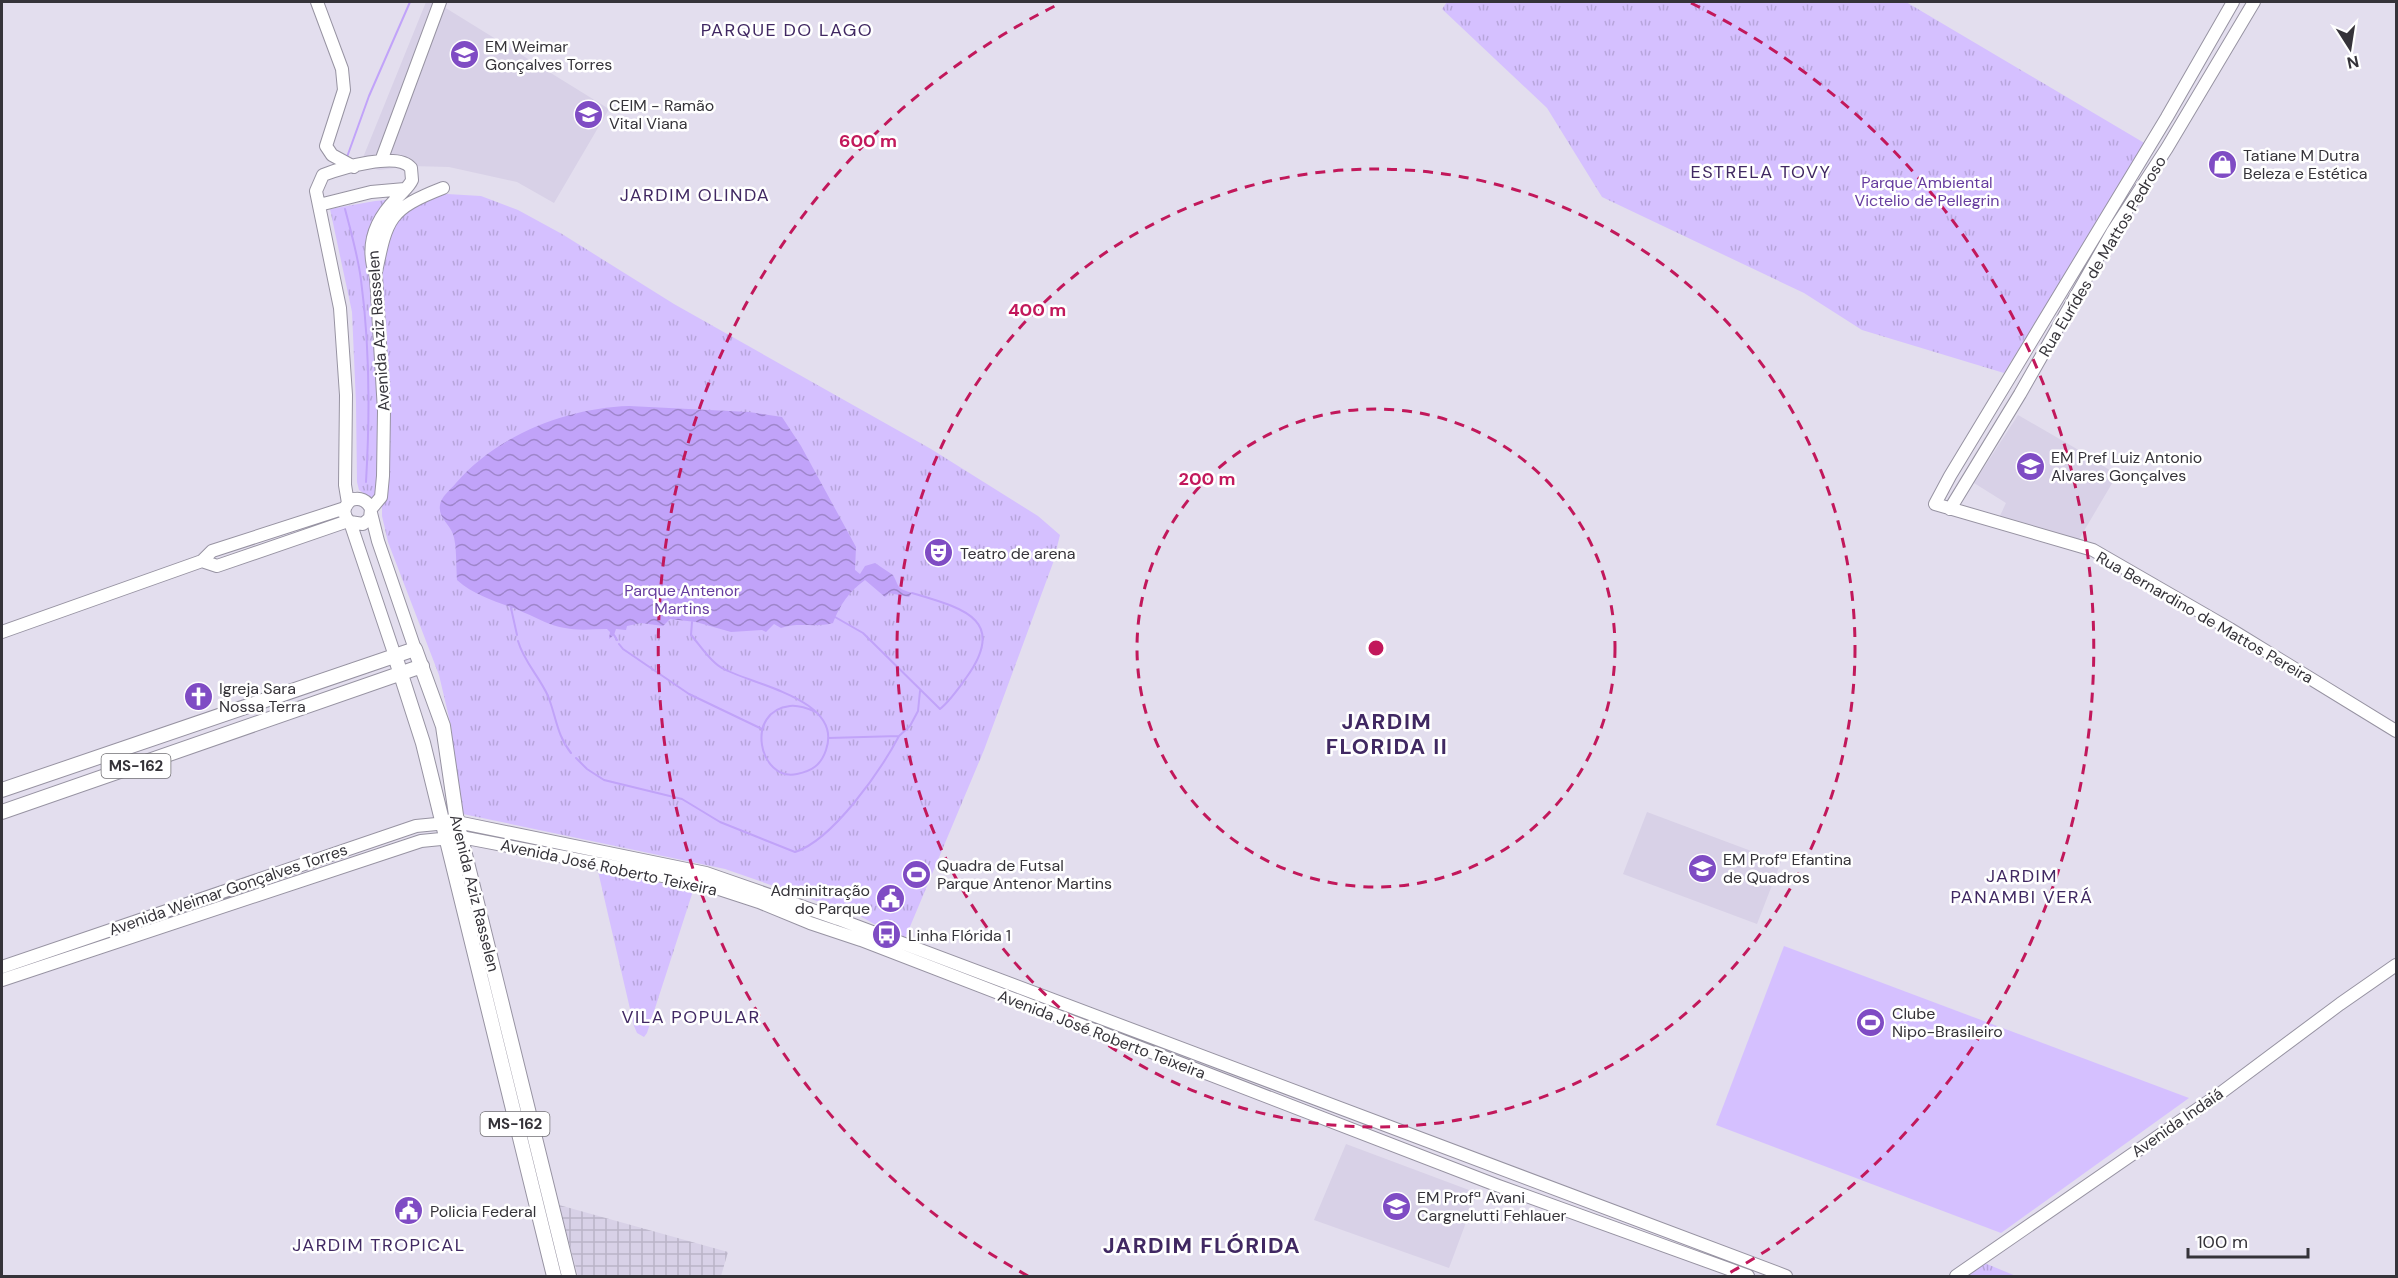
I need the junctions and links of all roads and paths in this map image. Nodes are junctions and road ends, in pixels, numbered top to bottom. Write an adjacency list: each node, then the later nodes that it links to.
1 (317, 2): 6 (street)
2 (440, 2): 5 (street)
3 (2233, 2): 11 (street, Rua Eurídes de Mattos Pedroso)
4 (2254, 2): 13 (street, Rua Eurídes de Mattos Pedroso)
5 (381, 161): 6 (street); 8 (street)
6 (354, 167): 9 (street, Avenida Aziz Rasselen)
7 (443, 188): 10 (street)
8 (405, 189): 9 (street); 10 (street, Avenida Aziz Rasselen)
9 (319, 205): 12 (street, Avenida Aziz Rasselen)
10 (376, 276): 14 (street, Avenida Aziz Rasselen)
11 (1935, 504): 13 (street, Rua Bernardino de Mattos Pereira)
12 (346, 506): 14 (street); 15 (street, Avenida Aziz Rasselen); 16 (street)
13 (1950, 509): 24 (street, Rua Bernardino de Mattos Pereira)
14 (371, 511): 15 (street); 20 (street, Avenida Aziz Rasselen)
15 (349, 522): 17 (street); 21 (street, Avenida Aziz Rasselen)
16 (227, 547): 17 (street); 18 (street)
17 (232, 560): 18 (street)
18 (202, 561): 19 (street)
19 (2, 632)
20 (416, 649): 21 (main road, MS-162); 22 (main road, Avenida Aziz Rasselen / MS-162)
21 (395, 656): 23 (main road, Avenida Aziz Rasselen / MS-162); 25 (main road, MS-162)
22 (422, 666): 23 (main road, MS-162); 28 (main road, Avenida Aziz Rasselen / MS-162)
23 (401, 674): 26 (main road, MS-162); 27 (main road, Avenida Aziz Rasselen / MS-162)
24 (2397, 730)
25 (2, 790)
26 (2, 812)
27 (441, 822): 28 (street, Avenida Weimar Gonçalves Torres); 29 (main road, Avenida Aziz Rasselen / MS-162); 33 (street, Avenida Weimar Gonçalves Torres)
28 (457, 822): 30 (main road, Avenida Aziz Rasselen / MS-162); 31 (street, Avenida José Roberto Teixeira)
29 (445, 837): 30 (street, Avenida José Roberto Teixeira); 34 (street, Avenida Weimar Gonçalves Torres); 35 (main road, Avenida Aziz Rasselen / MS-162)
30 (461, 837): 31 (street, Avenida José Roberto Teixeira); 36 (main road, Avenida Aziz Rasselen / MS-162)
31 (875, 940): 37 (street, Avenida José Roberto Teixeira); 38 (street)
32 (2397, 965): 39 (street, Avenida Indaiá)
33 (2, 967)
34 (2, 980)
35 (554, 1276)
36 (569, 1276)
37 (1748, 1276)
38 (1786, 1276)
39 (1956, 1276)

